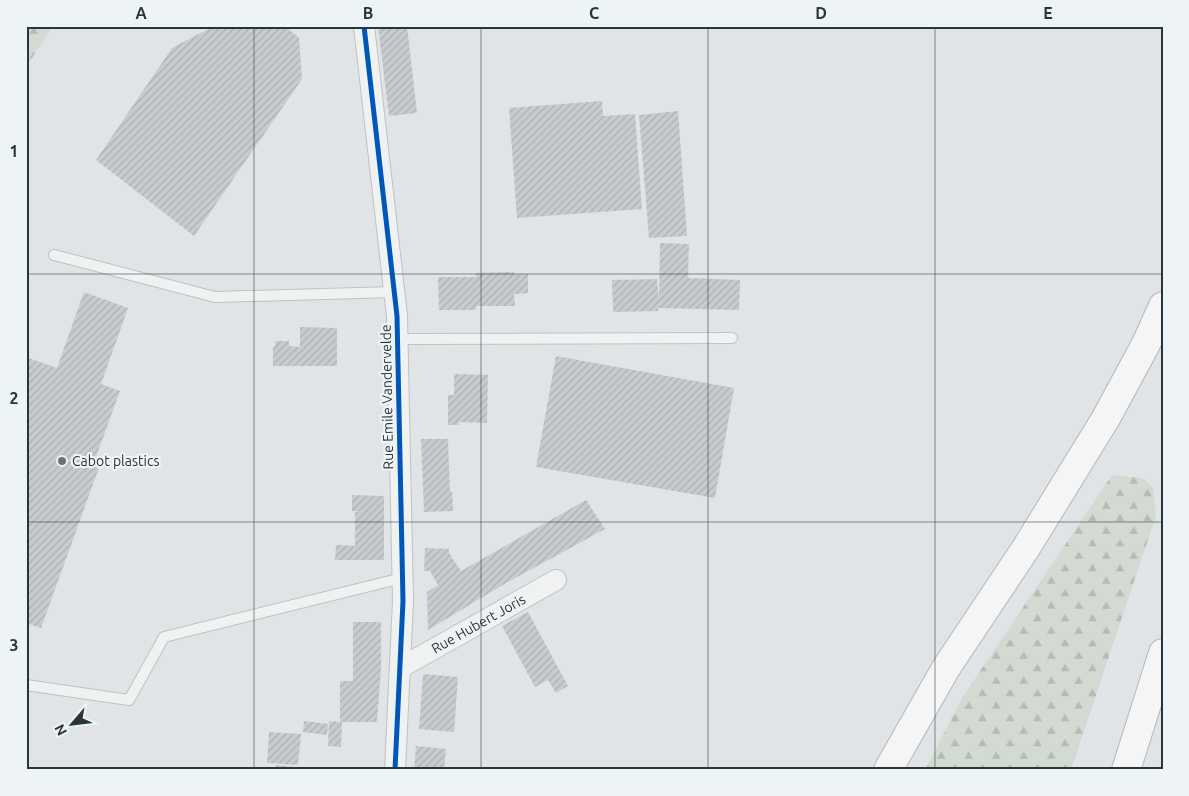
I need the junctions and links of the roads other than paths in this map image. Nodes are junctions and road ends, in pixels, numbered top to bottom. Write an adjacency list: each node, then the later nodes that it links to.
1 (364, 26): 3 (street, Rue Emile Vandervelde)
2 (54, 255): 3 (lane)
3 (394, 292): 6 (street, Rue Emile Vandervelde)
4 (1163, 306): 13 (highway)
5 (732, 338): 6 (lane)
6 (397, 339): 7 (street, Rue Emile Vandervelde)
7 (402, 578): 10 (street, Rue Emile Vandervelde); 11 (lane)
8 (556, 580): 10 (street, Rue Hubert Joris)
9 (1163, 653): 14 (highway)
10 (400, 668): 12 (street, Rue Emile Vandervelde)
11 (26, 685)
12 (395, 770)
13 (888, 770)
14 (1126, 770)

